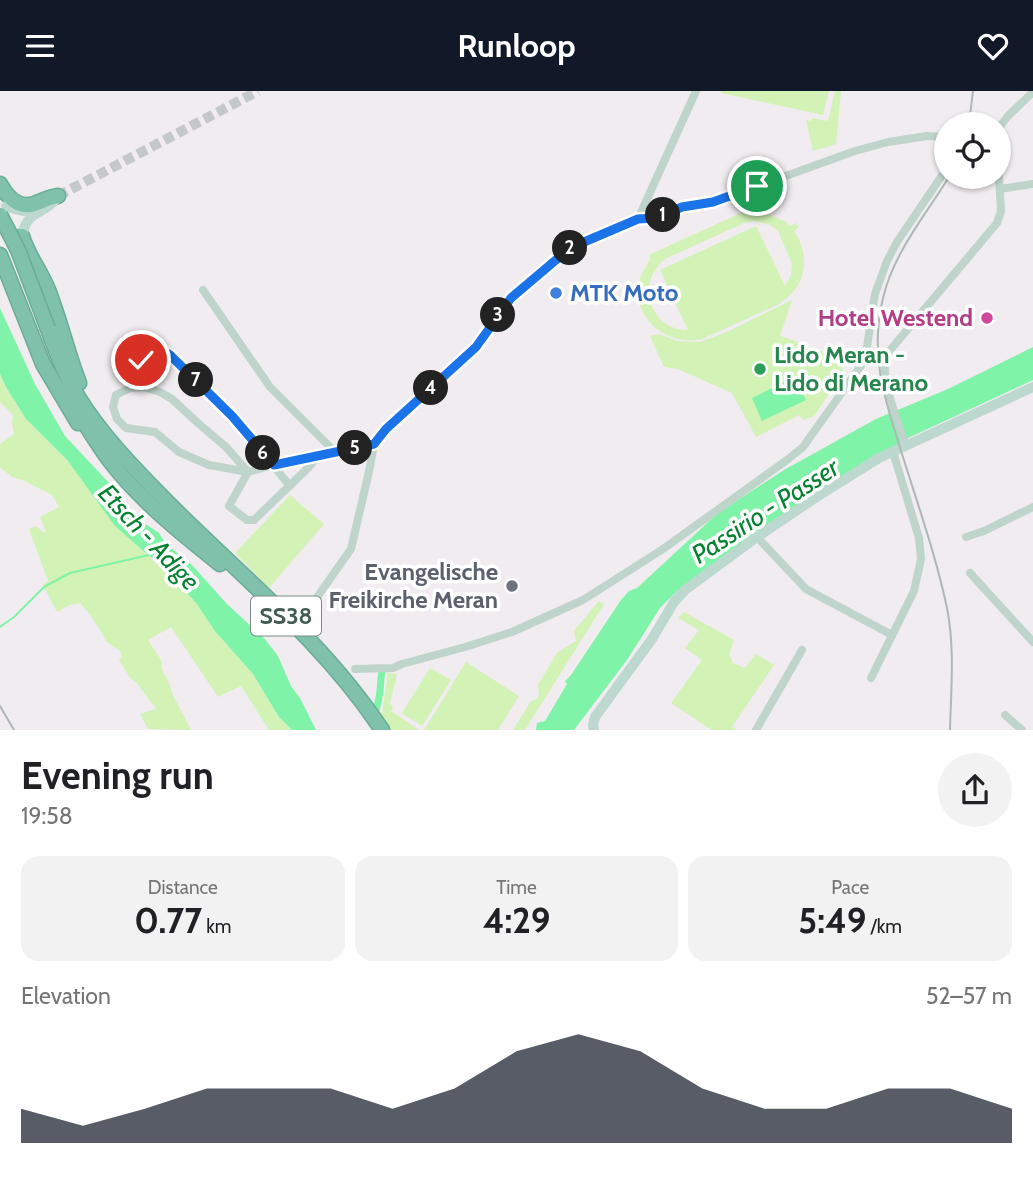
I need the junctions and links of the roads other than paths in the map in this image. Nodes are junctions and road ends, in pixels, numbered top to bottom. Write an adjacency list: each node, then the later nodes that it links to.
1 (696, 91): 12 (street)
2 (1033, 92): 3 (street)
3 (1011, 113)
4 (934, 137): 12 (street)
5 (0, 184): 10 (highway)
6 (1033, 184): 8 (street)
7 (934, 187): 38 (street)
8 (1011, 187)
9 (1000, 189): 22 (street)
10 (58, 196): 11 (street); 13 (street)
11 (6, 208): 13 (street); 17 (highway, SS38, bridge)
12 (638, 219): 21 (street)
13 (23, 231): 20 (highway)
14 (0, 233): 17 (highway, SS38)
15 (0, 255): 20 (highway)
16 (202, 290): 23 (street)
17 (44, 333): 20 (highway, SS38)
18 (144, 387): 26 (street); 27 (street); 27 (street)
19 (1033, 387): 22 (street)
20 (94, 429): 38 (highway, SS38); 38 (highway, SS38)
21 (374, 444): 23 (street); 33 (street)
22 (905, 444): 24 (street)
23 (335, 452): 25 (street)
24 (893, 452): 30 (street); 34 (street)
25 (319, 455): 26 (street); 28 (street)
26 (274, 465): 27 (street); 28 (street)
27 (248, 472): 28 (street)
28 (290, 486)
29 (1033, 507): 31 (street)
30 (757, 537): 34 (street); 40 (street)
31 (966, 537)
32 (970, 573): 35 (street)
33 (301, 620)
34 (892, 635): 37 (street)
35 (1033, 642)
36 (802, 650): 43 (street)
37 (871, 678)
38 (348, 679): 41 (highway, SS38); 42 (highway, SS38)
39 (1004, 716): 44 (street)
40 (593, 729)
41 (374, 730)
42 (382, 730)
43 (756, 730)
44 (1022, 730)

